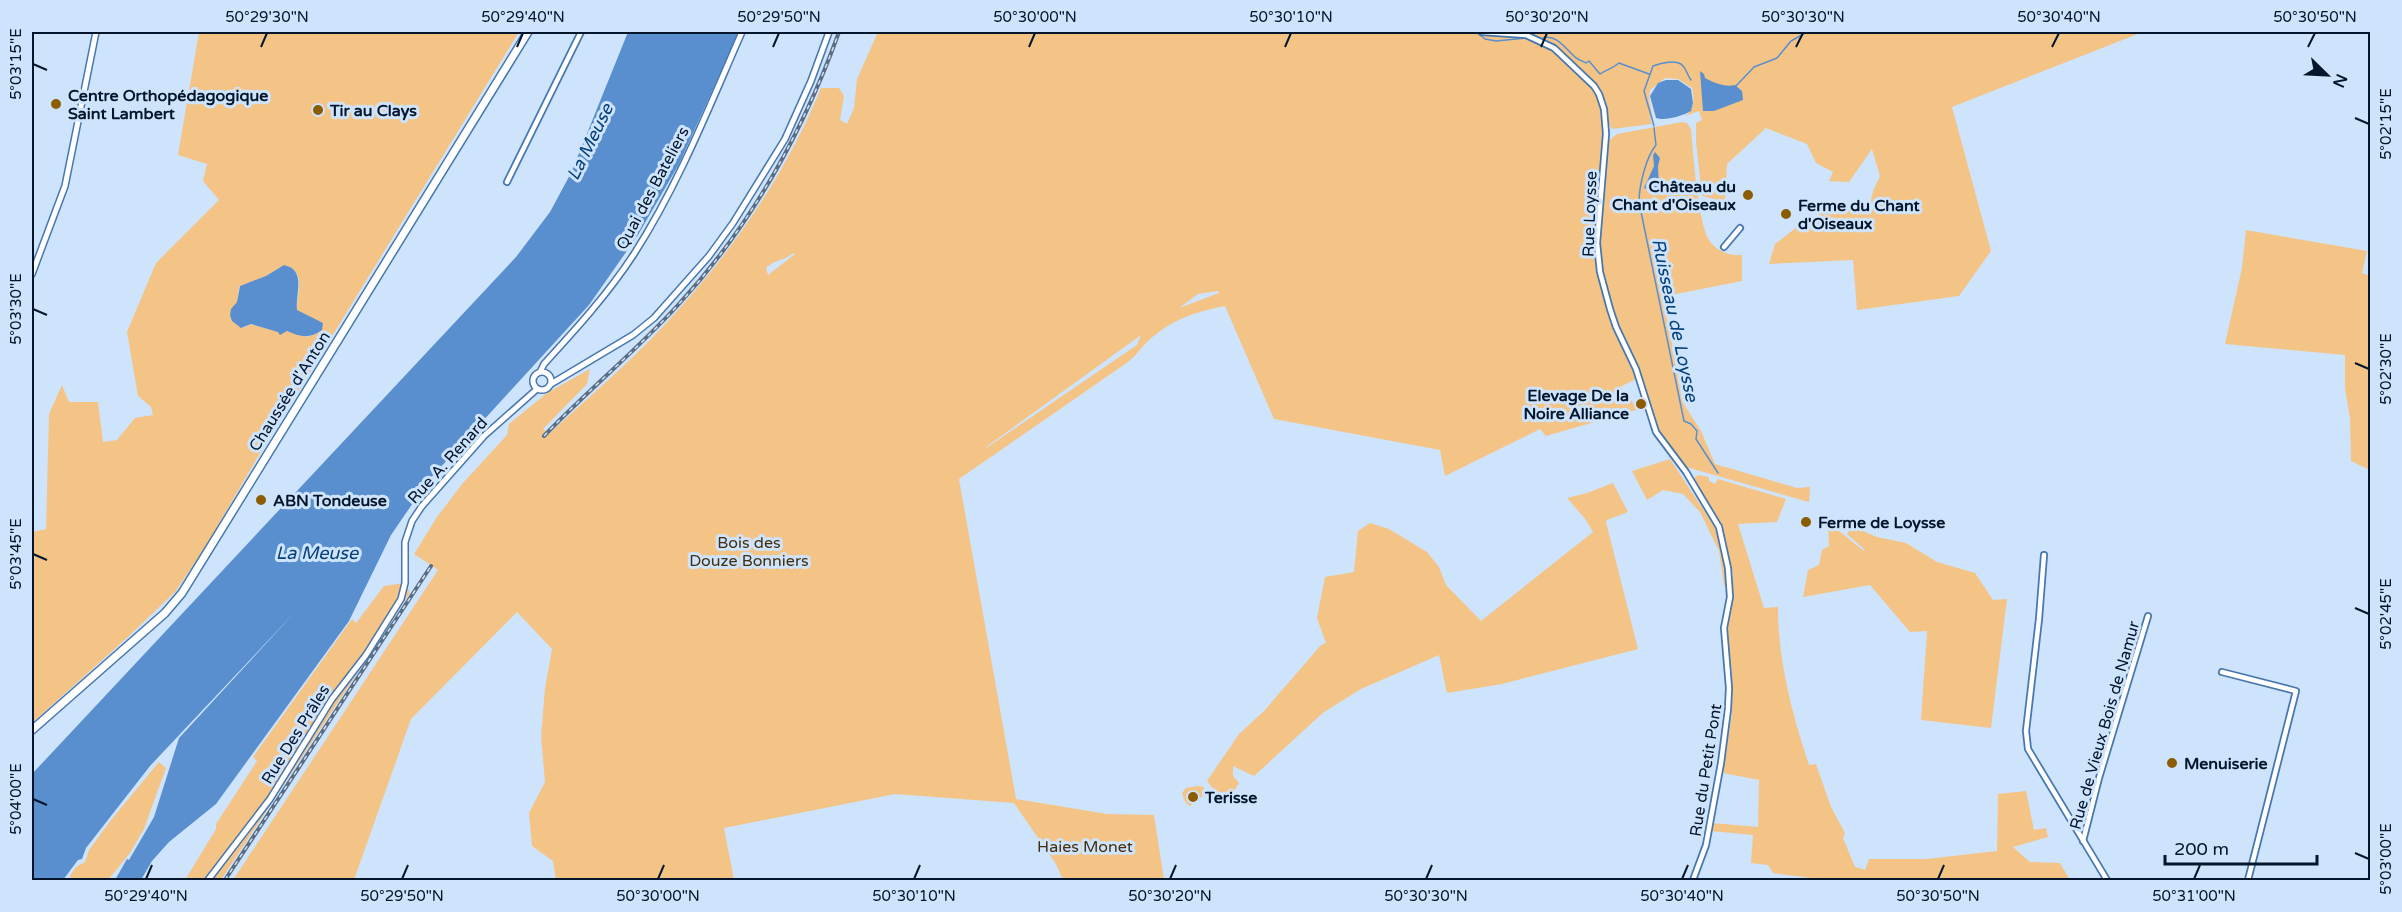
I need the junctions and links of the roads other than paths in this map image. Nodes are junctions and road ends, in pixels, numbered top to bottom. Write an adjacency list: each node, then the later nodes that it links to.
1 (96, 32): 10 (street)
2 (528, 32): 19 (main road, Chaussée d'Anton)
3 (580, 32): 7 (street)
4 (742, 32): 11 (street, Quai des Bateliers)
5 (830, 32): 12 (street)
6 (1482, 32): 14 (street, Rue Loysse)
7 (507, 182)
8 (1740, 228): 9 (street)
9 (1724, 247)
10 (32, 274)
11 (540, 372): 12 (street); 13 (street)
12 (551, 384): 13 (street)
13 (537, 389): 16 (street, Rue A. Renard)
14 (1677, 460): 22 (street, Rue du Petit Pont)
15 (2044, 555): 20 (street, Rue de Vieux Bois de Namur)
16 (401, 600): 21 (street, Rue Des Prâles)
17 (2148, 616): 20 (street, Rue de Vieux Bois de Namur)
18 (2222, 672): 24 (street)
19 (32, 730)
20 (2083, 841): 23 (street, Rue de Vieux Bois de Namur)
21 (208, 880)
22 (1693, 880)
23 (2107, 880)
24 (2248, 880)

